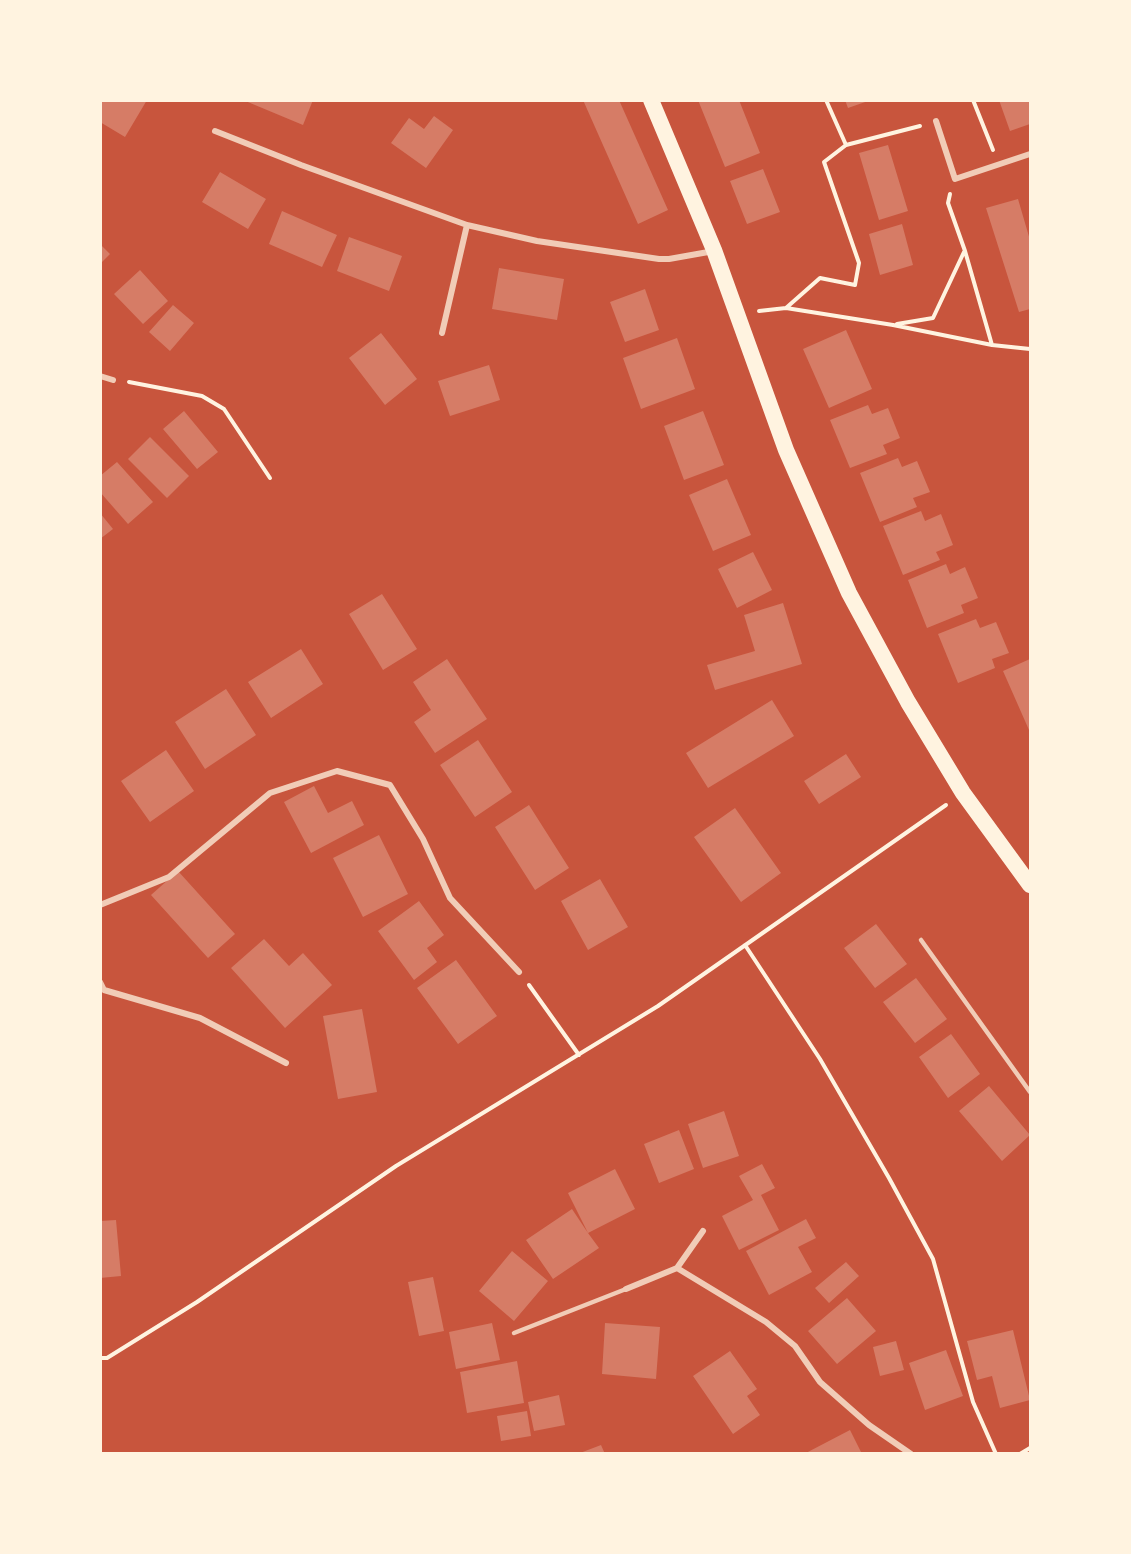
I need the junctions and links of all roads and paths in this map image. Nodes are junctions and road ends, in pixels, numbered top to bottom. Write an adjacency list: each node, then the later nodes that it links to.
1 (651, 100): 11 (highway)
2 (826, 100): 6 (path)
3 (973, 100): 8 (path)
4 (936, 122): 6 (path); 9 (street)
5 (215, 131): 10 (street)
6 (846, 145): 13 (path)
7 (1030, 154): 8 (street)
8 (999, 165): 9 (street)
9 (955, 179): 12 (path)
10 (467, 225): 11 (street); 16 (street)
11 (714, 250): 14 (highway)
12 (965, 251): 15 (path); 17 (path)
13 (786, 309): 14 (path); 15 (path)
14 (737, 314): 22 (highway)
15 (893, 325): 17 (path)
16 (442, 333)
17 (992, 345): 18 (path)
18 (1030, 349)
19 (100, 376): 20 (street)
20 (113, 380): 21 (path)
21 (270, 478)
22 (963, 793): 23 (highway); 26 (path)
23 (1030, 885)
24 (100, 905): 27 (street)
25 (921, 940): 31 (lane)
26 (746, 945): 29 (path); 39 (path)
27 (519, 972): 29 (path)
28 (100, 982): 30 (street)
29 (579, 1055): 36 (path)
30 (286, 1063)
31 (1030, 1092)
32 (703, 1231): 33 (street)
33 (677, 1268): 34 (street); 38 (street)
34 (626, 1289): 35 (lane)
35 (514, 1333)
36 (100, 1358)
37 (1030, 1448): 40 (path)
38 (911, 1454)
39 (996, 1454)
40 (1020, 1454)

